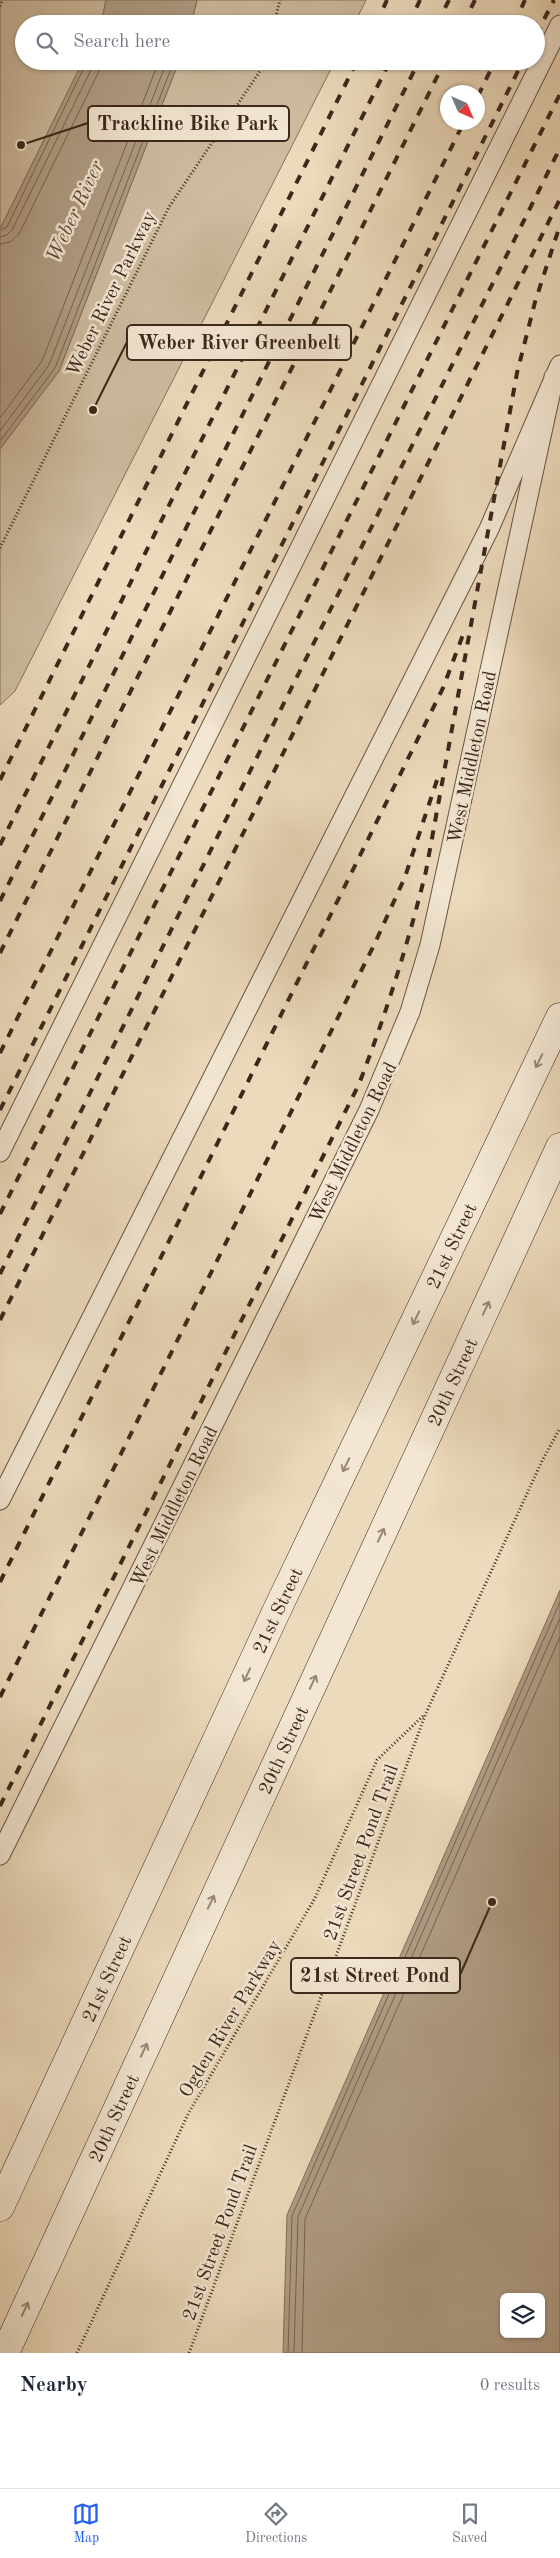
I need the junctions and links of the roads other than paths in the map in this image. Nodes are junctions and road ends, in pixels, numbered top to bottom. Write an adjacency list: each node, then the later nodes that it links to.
1 (560, 25): 2 (lane)
2 (545, 55)
3 (538, 70): 7 (lane)
4 (557, 371): 8 (lane, West Middleton Road); 9 (lane, West Middleton Road)
5 (560, 1017): 10 (main road, 21st Street, one-way to 10)
6 (560, 1147): 11 (main road, 20th Street, one-way to 6)
7 (0, 1152)
8 (0, 1500)
9 (0, 1855)
10 (0, 2207)
11 (5, 2353)

